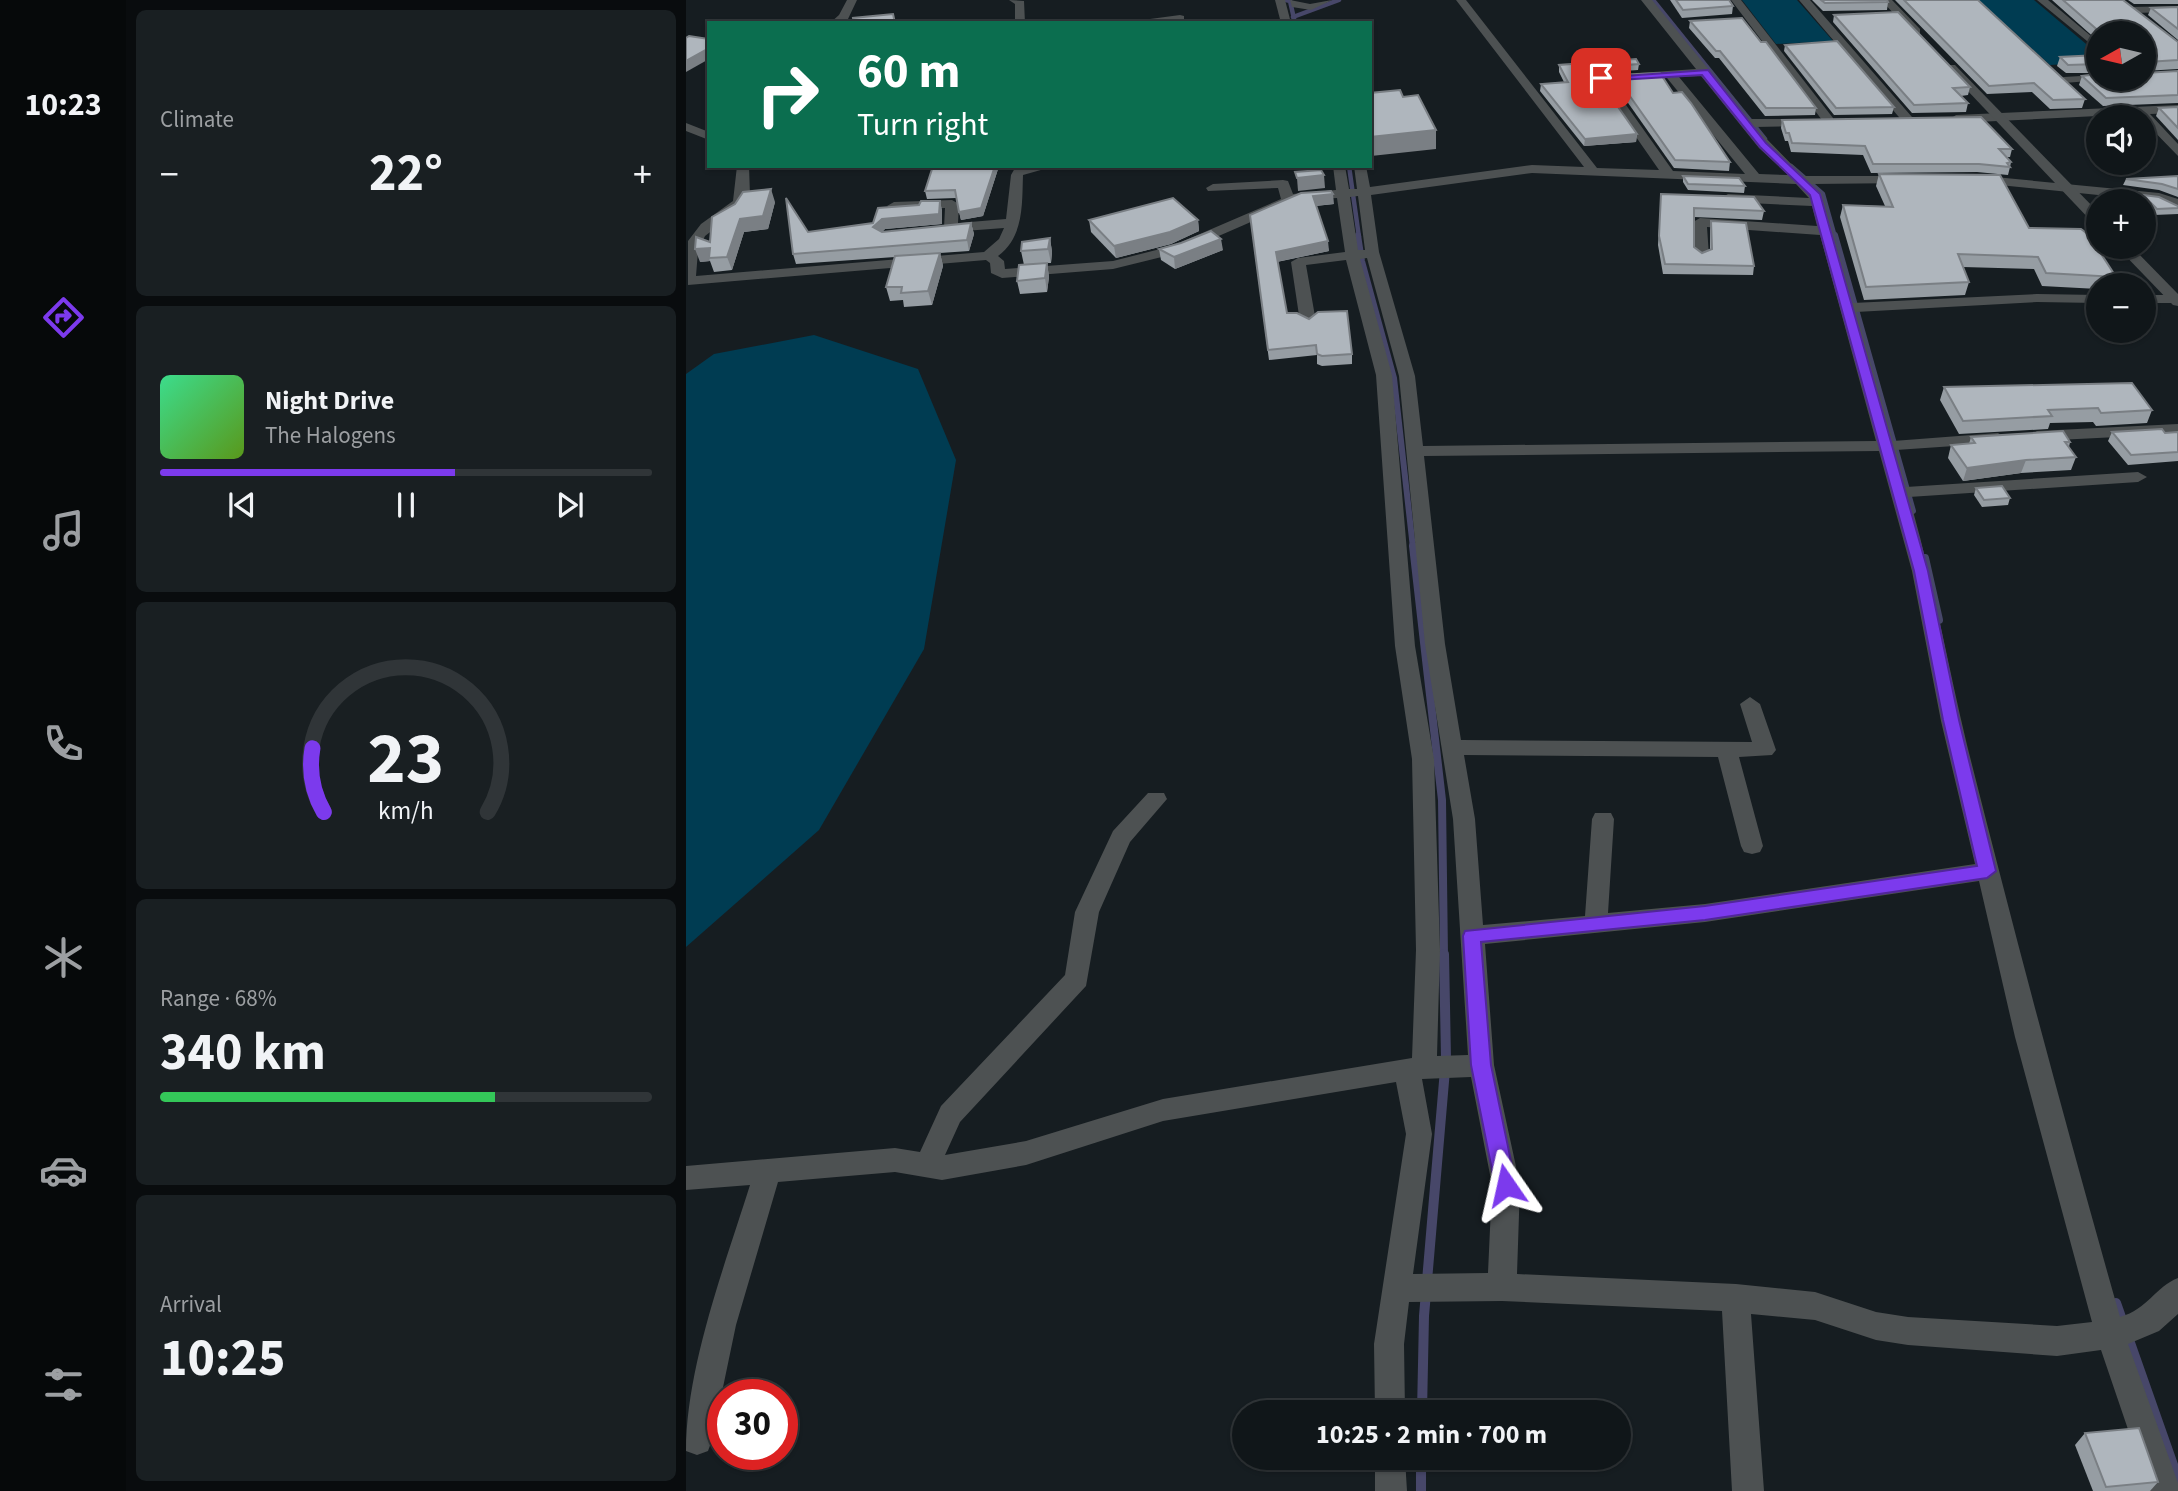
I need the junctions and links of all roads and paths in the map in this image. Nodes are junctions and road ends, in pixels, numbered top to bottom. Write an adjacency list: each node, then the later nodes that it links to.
1 (852, 0): 20 (street)
2 (1014, 0): 21 (street)
3 (1327, 0): 12 (street)
4 (1461, 0): 53 (street)
5 (1646, 0): 32 (street)
6 (1660, 0): 42 (street)
7 (1735, 0): 30 (street)
8 (1804, 0): 18 (street)
9 (1886, 0): 16 (street)
10 (2042, 0): 25 (street)
11 (2118, 0): 14 (street)
12 (1288, 3): 23 (street)
13 (2178, 9): 14 (street)
14 (2131, 10): 24 (street)
15 (1886, 15): 16 (street)
16 (1900, 15): 28 (street)
17 (1180, 16): 22 (street)
18 (1818, 17): 19 (street); 27 (street)
19 (1832, 17)
20 (839, 21)
21 (1020, 21)
22 (1141, 21)
23 (1286, 21)
24 (2144, 21)
25 (2086, 37)
26 (1826, 43): 27 (street)
27 (1840, 43): 41 (street)
28 (1927, 43)
29 (1785, 45): 30 (street)
30 (1771, 46): 42 (street)
31 (1945, 62): 39 (street)
32 (1704, 72): 33 (street); 42 (street)
33 (1670, 74): 47 (street); 54 (street)
34 (2086, 77): 35 (street)
35 (2091, 105)
36 (2178, 109): 37 (street)
37 (2156, 110)
38 (2086, 113): 39 (street)
39 (2000, 118): 40 (street); 59 (street)
40 (1946, 119)
41 (1908, 120)
42 (1752, 123): 46 (street); 58 (street)
43 (2156, 126): 48 (street)
44 (686, 127): 45 (street)
45 (707, 135)
46 (1759, 140): 47 (street); 58 (street)
47 (1725, 143): 55 (street)
48 (2175, 146)
49 (743, 168): 72 (street)
50 (1023, 168): 68 (street)
51 (1340, 168): 61 (street)
52 (1360, 168): 61 (street)
53 (1594, 172): 54 (street); 61 (street)
54 (1665, 178): 55 (street)
55 (1755, 178): 58 (street)
56 (1926, 178): 58 (street)
57 (1964, 178): 59 (street)
58 (1809, 180): 64 (street)
59 (2065, 186): 66 (street); 67 (street)
60 (1213, 188): 63 (street)
61 (1354, 193): 63 (street); 73 (street)
62 (1712, 198): 64 (street)
63 (1288, 200): 75 (street)
64 (1817, 202): 70 (street)
65 (894, 206): 69 (street)
66 (2178, 207)
67 (2086, 208)
68 (1013, 223): 69 (street); 75 (street)
69 (951, 228): 71 (street)
70 (1825, 231): 74 (street); 80 (street)
71 (936, 233)
72 (690, 237): 75 (street)
73 (1361, 254): 81 (street); 82 (street)
74 (1702, 256)
75 (988, 257)
76 (2136, 259): 79 (street)
77 (2086, 299): 80 (street)
78 (2156, 299): 79 (street)
79 (2177, 300)
80 (1854, 307): 84 (street)
81 (1308, 322)
82 (1395, 376): 85 (street); 98 (street)
83 (2178, 429): 84 (street)
84 (1893, 445): 85 (street); 87 (street)
85 (1415, 452): 89 (street)
86 (2138, 477): 87 (street)
87 (1906, 493): 94 (street)
88 (1750, 704): 90 (street)
89 (1452, 747): 90 (street); 96 (street)
90 (1727, 750): 93 (street)
91 (1156, 799): 99 (street)
92 (1603, 819): 95 (street)
93 (1752, 846)
94 (1987, 871): 95 (street); 106 (street)
95 (1596, 924): 96 (street)
96 (1472, 936): 97 (street)
97 (1471, 1065): 98 (street); 102 (street)
98 (1421, 1068): 99 (street); 103 (street)
99 (927, 1166): 100 (street)
100 (768, 1171): 101 (street); 108 (street)
101 (686, 1178)
102 (1502, 1287): 103 (street); 105 (street)
103 (1417, 1288): 107 (street)
104 (2178, 1292): 106 (street)
105 (1736, 1298): 106 (street); 111 (street)
106 (2120, 1332): 112 (street)
107 (1390, 1400)
108 (697, 1440)
109 (1390, 1470): 110 (street)
110 (1391, 1491)
111 (1748, 1491)
112 (2165, 1491)

